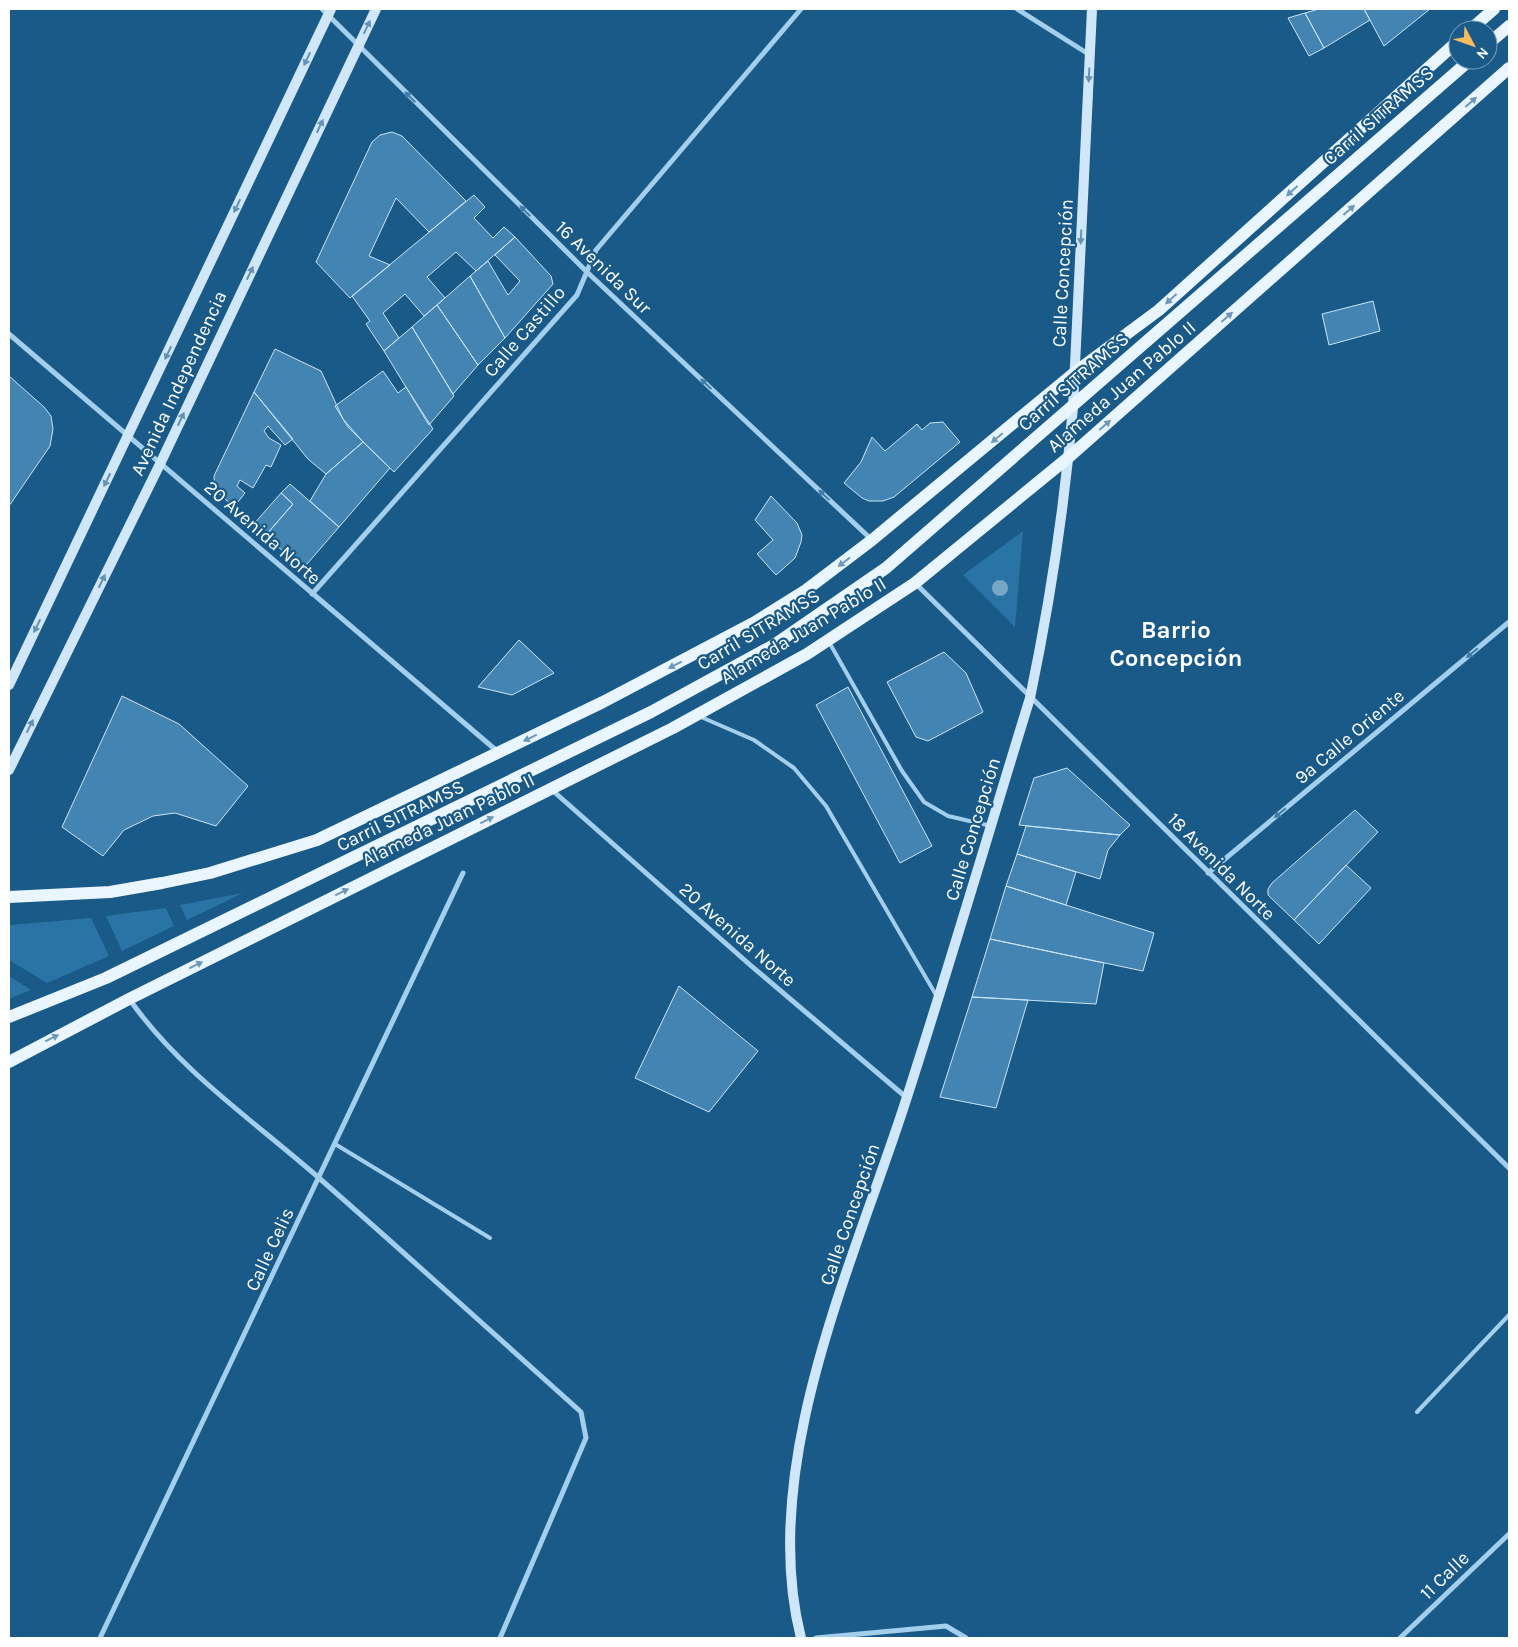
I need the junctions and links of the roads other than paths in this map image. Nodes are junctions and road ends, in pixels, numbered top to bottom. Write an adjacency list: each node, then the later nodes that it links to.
1 (376, 9): 10 (street, Avenida Independencia, one-way to 1)
2 (801, 9): 15 (street, Calle Castillo)
3 (1017, 9): 12 (street)
4 (1092, 9): 12 (street, Calle Concepción)
5 (1494, 9): 7 (main road)
6 (327, 11): 10 (street, 16 Avenida Sur); 19 (street, Avenida Independencia, one-way to 19)
7 (1481, 20)
8 (1509, 26): 9 (main road)
9 (1498, 35)
10 (358, 45): 15 (street, 16 Avenida Sur, one-way to 10); 21 (street, Avenida Independencia, one-way to 10)
11 (1448, 50): 17 (main road, Alameda Juan Pablo II, one-way to 17)
12 (1090, 54): 17 (street, Calle Concepción, one-way to 17)
13 (1509, 68): 20 (main road, Alameda Juan Pablo II, one-way to 13)
14 (1459, 70): 18 (main road, Carril SITRAMSS)
15 (587, 272): 22 (street, 16 Avenida Sur, one-way to 15); 24 (street, Calle Castillo)
16 (9, 334): 19 (street, 20 Avenida Norte)
17 (1074, 373): 18 (street, Calle Concepción); 22 (main road, Alameda Juan Pablo II, one-way to 22)
18 (1073, 407): 20 (street, Calle Concepción); 38 (main road, Carril SITRAMSS)
19 (128, 436): 21 (street, 20 Avenida Norte); 27 (street, Avenida Independencia, one-way to 27)
20 (1069, 457): 23 (main road, Alameda Juan Pablo II); 28 (street, Calle Concepción)
21 (160, 464): 24 (street, 20 Avenida Norte); 31 (street, Avenida Independencia, one-way to 21)
22 (872, 540): 30 (main road, Alameda Juan Pablo II, one-way to 30)
23 (916, 583): 26 (main road, Alameda Juan Pablo II); 28 (street, 18 Avenida Norte)
24 (312, 594): 30 (street, 20 Avenida Norte)
25 (1509, 622): 35 (street, 9a Calle Oriente, one-way to 35)
26 (828, 640): 29 (main road, Alameda Juan Pablo II); 33 (lane)
27 (9, 685)
28 (1030, 698): 33 (street, Calle Concepción); 35 (street, 18 Avenida Norte)
29 (697, 715): 32 (main road, Alameda Juan Pablo II); 37 (lane)
30 (499, 753): 36 (main road, Alameda Juan Pablo II)
31 (9, 770)
32 (551, 790): 39 (main road, Alameda Juan Pablo II, one-way to 32); 43 (street, 20 Avenida Norte)
33 (991, 826): 37 (street, Calle Concepción)
34 (463, 873): 44 (street, Calle Celis)
35 (1208, 874): 45 (street, 18 Avenida Norte)
36 (9, 897)
37 (938, 998): 43 (street, Calle Concepción)
38 (56, 999): 40 (main road, Carril SITRAMSS); 41 (main road, Carril SITRAMSS)
39 (129, 999): 42 (main road, Alameda Juan Pablo II, one-way to 39); 46 (street)
40 (9, 1017)
41 (9, 1025)
42 (9, 1062)
43 (907, 1098): 53 (street, Calle Concepción)
44 (335, 1144): 46 (street, Calle Celis); 47 (lane)
45 (1509, 1168)
46 (319, 1178): 51 (street, Calle Celis); 52 (street)
47 (490, 1238)
48 (1509, 1315): 49 (lane)
49 (1417, 1412)
50 (1509, 1534): 56 (street, 11 Calle)
51 (100, 1638)
52 (500, 1638)
53 (801, 1638)
54 (816, 1638): 55 (street)
55 (966, 1638)
56 (1400, 1638)

